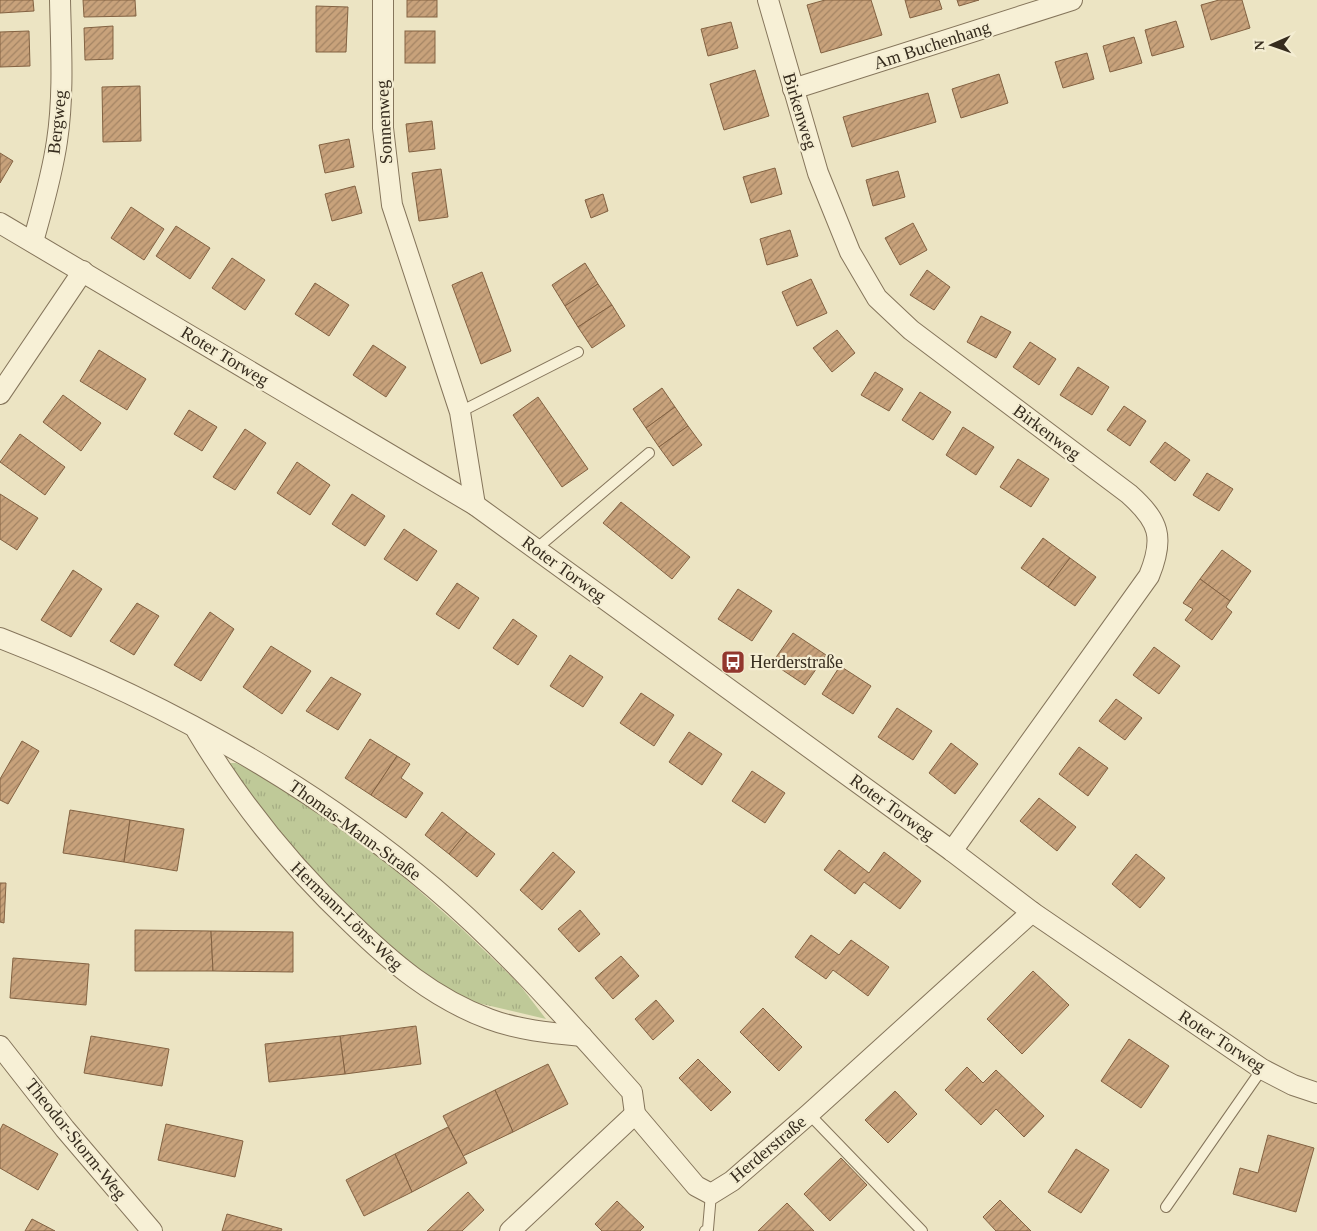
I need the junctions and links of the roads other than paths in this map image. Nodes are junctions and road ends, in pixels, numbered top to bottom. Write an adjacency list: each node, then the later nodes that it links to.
1 (60, 0): 7 (street, Bergweg)
2 (383, 0): 11 (street, Sonnenweg)
3 (768, 0): 5 (street, Birkenweg)
4 (1072, 0): 5 (street, Am Buchenhang)
5 (793, 90): 17 (street, Birkenweg)
6 (0, 223): 7 (street, Roter Torweg)
7 (33, 242): 8 (street, Roter Torweg)
8 (83, 271): 10 (street); 13 (street, Roter Torweg)
9 (578, 352): 11 (lane)
10 (0, 394)
11 (460, 412): 13 (street)
12 (648, 453): 14 (lane)
13 (475, 505): 14 (street, Roter Torweg)
14 (536, 549): 17 (street, Roter Torweg)
15 (0, 638): 16 (street, Thomas-Mann-Straße)
16 (196, 729): 19 (street, Thomas-Mann-Straße); 19 (street, Hermann-Löns-Weg)
17 (952, 851): 18 (street, Roter Torweg)
18 (1032, 912): 21 (street, Roter Torweg); 24 (street, Herderstraße)
19 (582, 1036): 23 (street, Thomas-Mann-Straße)
20 (0, 1046): 28 (street, Theodor-Storm-Weg)
21 (1262, 1069): 22 (street, Roter Torweg); 26 (lane)
22 (1317, 1092)
23 (635, 1114): 25 (street, Herderstraße); 29 (street)
24 (810, 1114): 25 (street, Herderstraße); 30 (lane)
25 (711, 1194): 27 (lane)
26 (1166, 1207)
27 (708, 1230)
28 (152, 1231)
29 (510, 1231)
30 (922, 1231)

